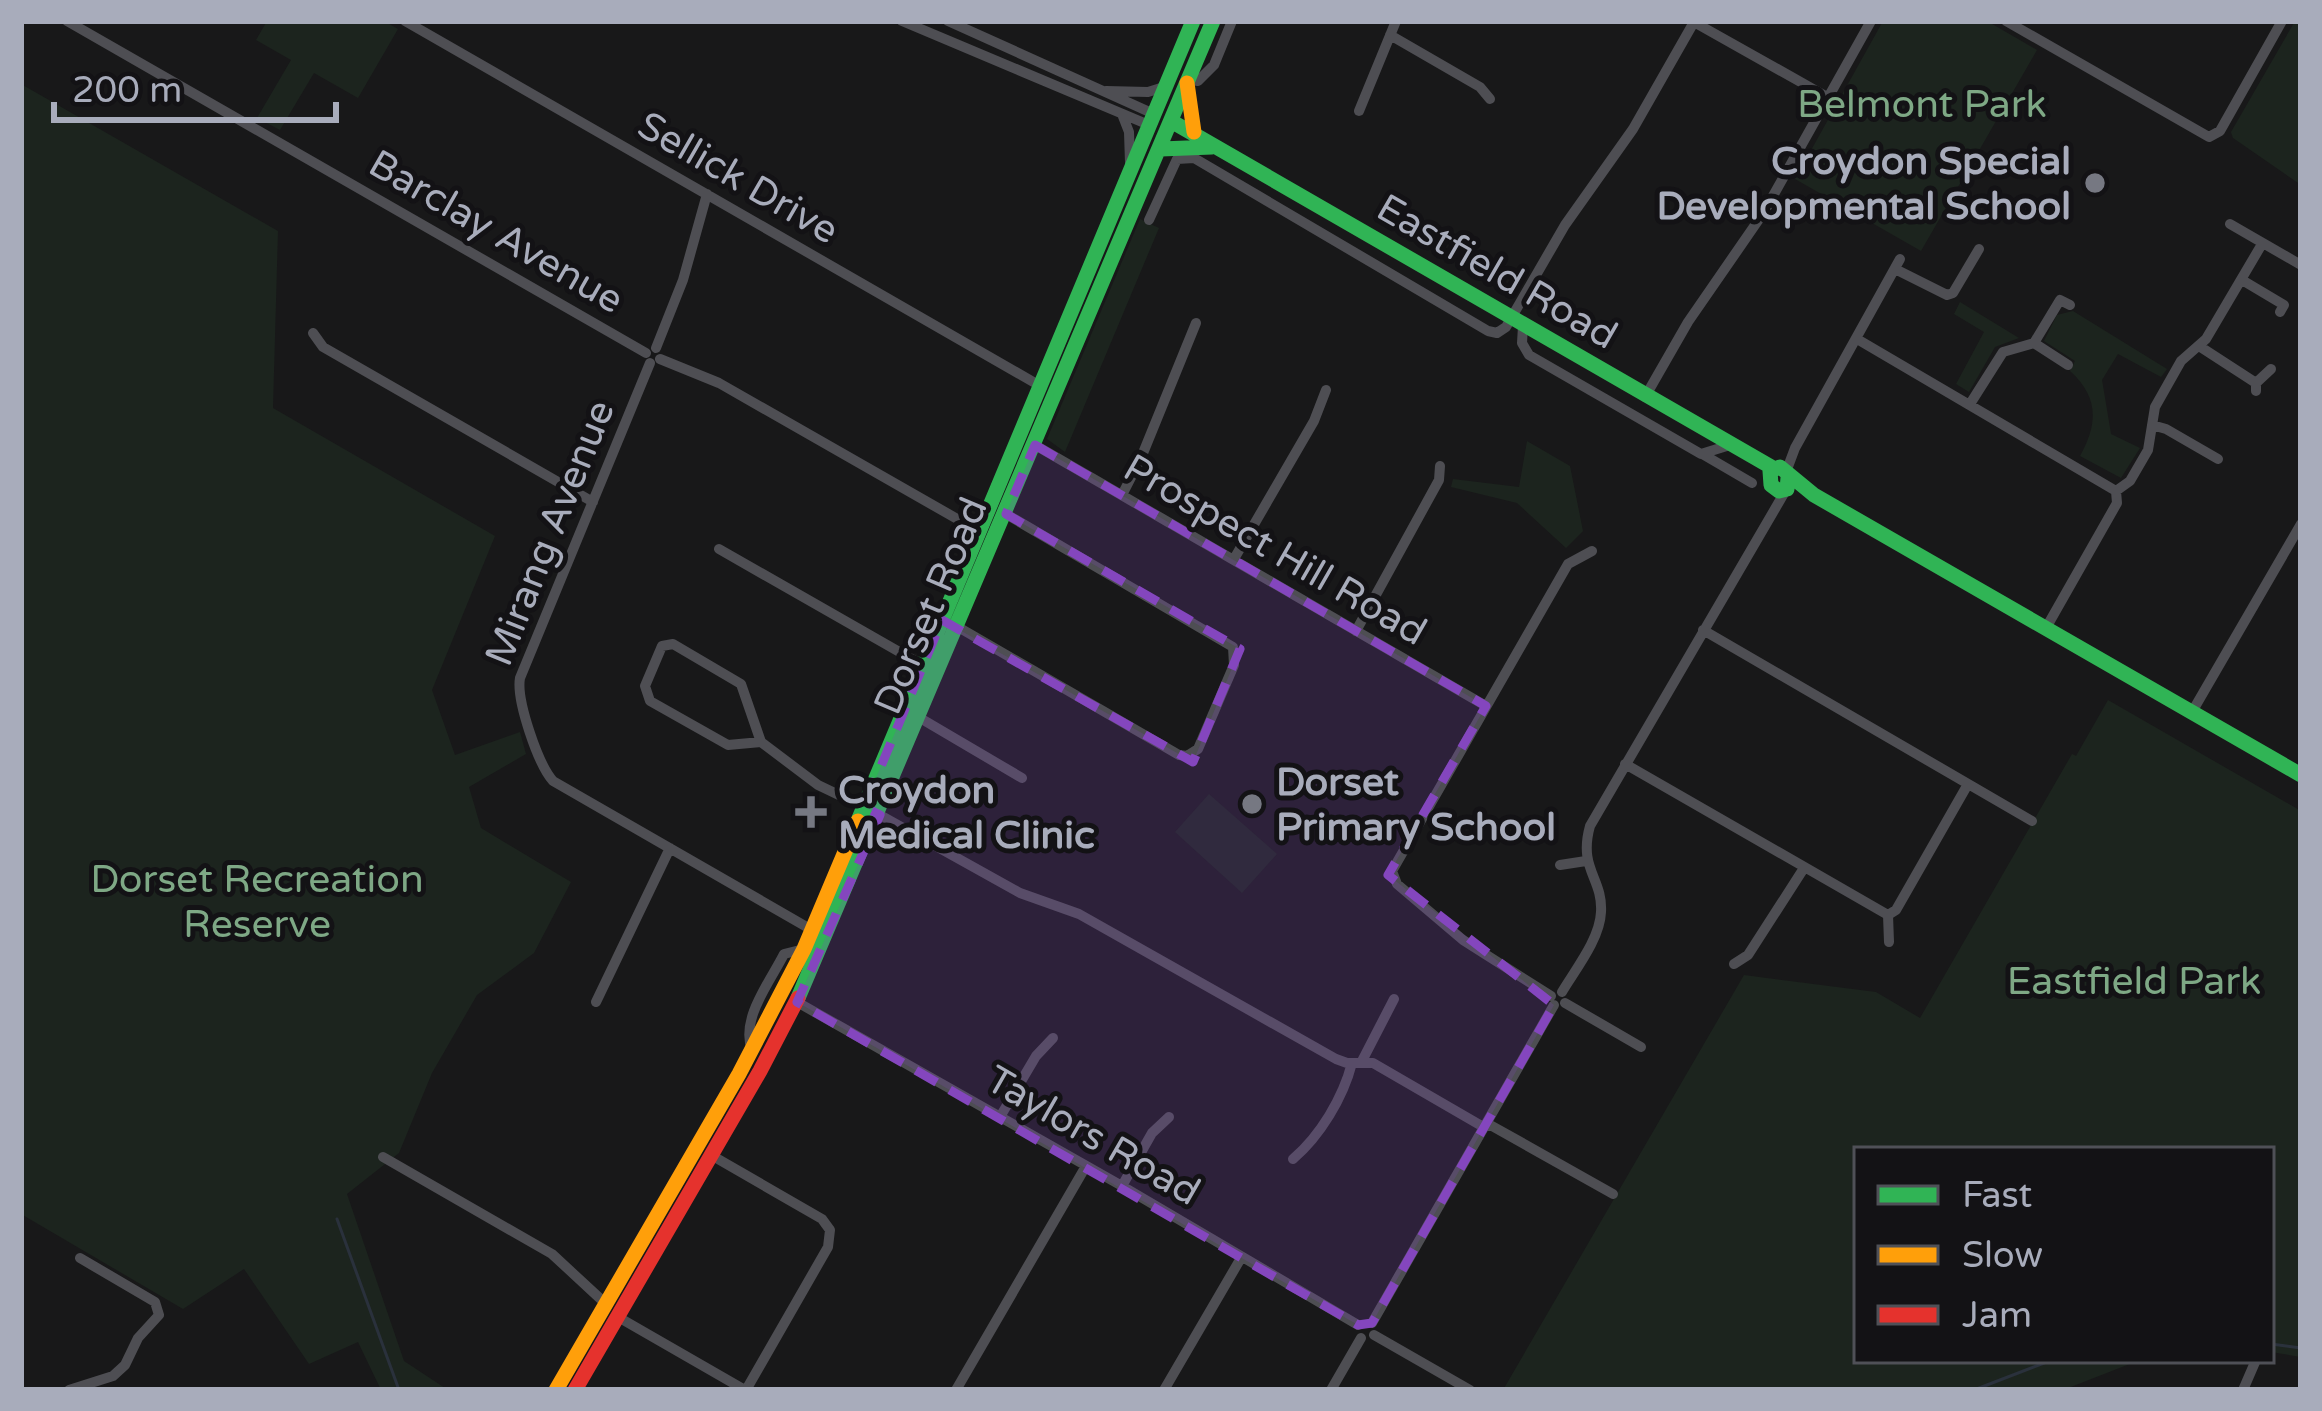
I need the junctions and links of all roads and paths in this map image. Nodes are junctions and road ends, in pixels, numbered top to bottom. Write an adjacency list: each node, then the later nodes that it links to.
1 (67, 21): 45 (street, Barclay Avenue)
2 (405, 21): 30 (street, Sellick Drive)
3 (902, 21): 15 (street)
4 (948, 21): 13 (street)
5 (1193, 21): 17 (main road, Dorset Road)
6 (1213, 21): 16 (main road, Dorset Road)
7 (1232, 21): 16 (street)
8 (1396, 21): 14 (street)
9 (1871, 21): 19 (street)
10 (2006, 21): 11 (street)
11 (2282, 21)
12 (1693, 22): 19 (street); 40 (street)
13 (969, 30): 15 (street); 18 (street)
14 (1390, 35): 20 (street); 21 (street)
15 (963, 46): 22 (street)
16 (1188, 81): 24 (main road, Dorset Road); 25 (main road)
17 (1166, 86): 18 (street); 23 (main road, Dorset Road)
18 (1096, 90): 23 (street)
19 (1829, 98): 50 (street)
20 (1490, 99)
21 (1359, 111)
22 (1122, 114): 23 (street); 28 (street)
23 (1152, 120): 24 (main road, Eastfield Road); 28 (main road, Dorset Road)
24 (1169, 126): 25 (main road, Eastfield Road); 26 (main road, Dorset Road); 27 (main road, Eastfield Road)
25 (1195, 132): 27 (main road, Eastfield Road)
26 (1161, 148): 27 (main road); 48 (main road, Dorset Road)
27 (1226, 152): 29 (street); 40 (main road, Eastfield Road)
28 (1130, 172): 48 (main road, Dorset Road)
29 (1237, 182): 31 (street); 40 (street)
30 (706, 194): 45 (street, Mirang Avenue); 48 (street, Sellick Drive)
31 (1149, 220)
32 (2230, 224): 33 (street)
33 (2262, 244): 35 (street); 36 (street)
34 (1979, 249): 42 (street)
35 (2301, 265)
36 (2242, 280): 38 (street); 44 (street)
37 (2070, 305): 43 (street)
38 (2280, 311)
39 (1196, 323): 60 (street)
40 (1517, 323): 50 (main road, Eastfield Road); 55 (street)
41 (313, 333): 61 (street)
42 (1857, 339): 51 (street); 58 (street)
43 (2035, 343): 46 (street); 51 (street)
44 (2199, 346): 47 (street); 52 (street)
45 (653, 356): 61 (street, Mirang Avenue); 64 (street, Barclay Avenue)
46 (2069, 366)
47 (2271, 369)
48 (1049, 390): 53 (main road, Dorset Road); 64 (main road, Dorset Road)
49 (1325, 391): 67 (street)
50 (1645, 397): 54 (main road, Eastfield Road)
51 (1970, 404): 59 (street)
52 (2152, 425): 56 (street); 59 (street)
53 (1035, 446): 60 (street, Prospect Hill Road); 62 (main road, Dorset Road)
54 (1731, 446): 55 (street); 58 (main road, Eastfield Road)
55 (1701, 454): 58 (street)
56 (2218, 459)
57 (1440, 466): 71 (street)
58 (1776, 479): 69 (main road, Eastfield Road); 70 (street)
59 (2116, 491): 69 (street)
60 (1122, 495): 67 (street, Prospect Hill Road)
61 (593, 502): 83 (street, Mirang Avenue)
62 (1006, 514): 68 (main road, Dorset Road); 68 (street)
63 (2301, 524): 74 (street)
64 (980, 532): 68 (main road, Dorset Road)
65 (719, 549): 72 (street)
66 (1592, 551): 73 (street)
67 (1234, 559): 71 (street, Prospect Hill Road)
68 (950, 624): 72 (main road, Dorset Road); 75 (main road, Dorset Road)
69 (2046, 628): 74 (main road, Eastfield Road)
70 (1703, 630): 77 (street); 80 (street)
71 (1356, 631): 73 (street, Prospect Hill Road)
72 (924, 666): 81 (main road, Dorset Road)
73 (1486, 706): 94 (street)
74 (2192, 712): 78 (main road, Eastfield Road)
75 (920, 718): 79 (street); 81 (main road, Dorset Road)
76 (761, 742): 76 (street); 81 (street)
77 (1625, 764): 84 (street); 86 (street)
78 (2301, 775)
79 (1022, 778)
80 (1968, 784): 82 (street); 87 (street)
81 (872, 811): 88 (main road, Dorset Road); 92 (main road, Dorset Road); 99 (street)
82 (2032, 821)
83 (670, 848): 88 (street, Mirang Avenue); 95 (street)
84 (1586, 861): 85 (street); 94 (street)
85 (1560, 865)
86 (1804, 868): 87 (street); 91 (street)
87 (1888, 915): 89 (street)
88 (812, 930): 90 (main road, Dorset Road)
89 (1889, 942)
90 (804, 949): 92 (main road, Dorset Road); 98 (street)
91 (1734, 964)
92 (789, 998): 98 (main road, Dorset Road); 100 (street, Taylors Road); 103 (main road, Dorset Road)
93 (1394, 999): 99 (street)
94 (1558, 999): 97 (street); 102 (street)
95 (596, 1002)
96 (1053, 1038): 100 (street)
97 (1641, 1047)
98 (752, 1050): 111 (main road, Dorset Road)
99 (1357, 1062): 102 (street); 105 (street)
100 (1000, 1117): 106 (street, Taylors Road)
101 (1168, 1117): 107 (street)
102 (1485, 1125): 108 (street); 113 (street)
103 (711, 1156): 112 (main road, Dorset Road); 117 (street)
104 (383, 1157): 111 (street)
105 (1293, 1159)
106 (1086, 1166): 107 (street, Taylors Road); 118 (street)
107 (1122, 1186): 110 (street, Taylors Road)
108 (1613, 1194)
109 (80, 1258): 114 (street)
110 (1241, 1258): 113 (street, Taylors Road); 119 (street)
111 (606, 1304): 112 (main road); 115 (main road, Dorset Road)
112 (618, 1318): 116 (main road, Dorset Road); 117 (street)
113 (1366, 1330): 120 (street); 121 (street, Taylors Road)
114 (69, 1390)
115 (556, 1390)
116 (575, 1390)
117 (746, 1390)
118 (956, 1390)
119 (1164, 1390)
120 (1331, 1390)
121 (1470, 1390)

